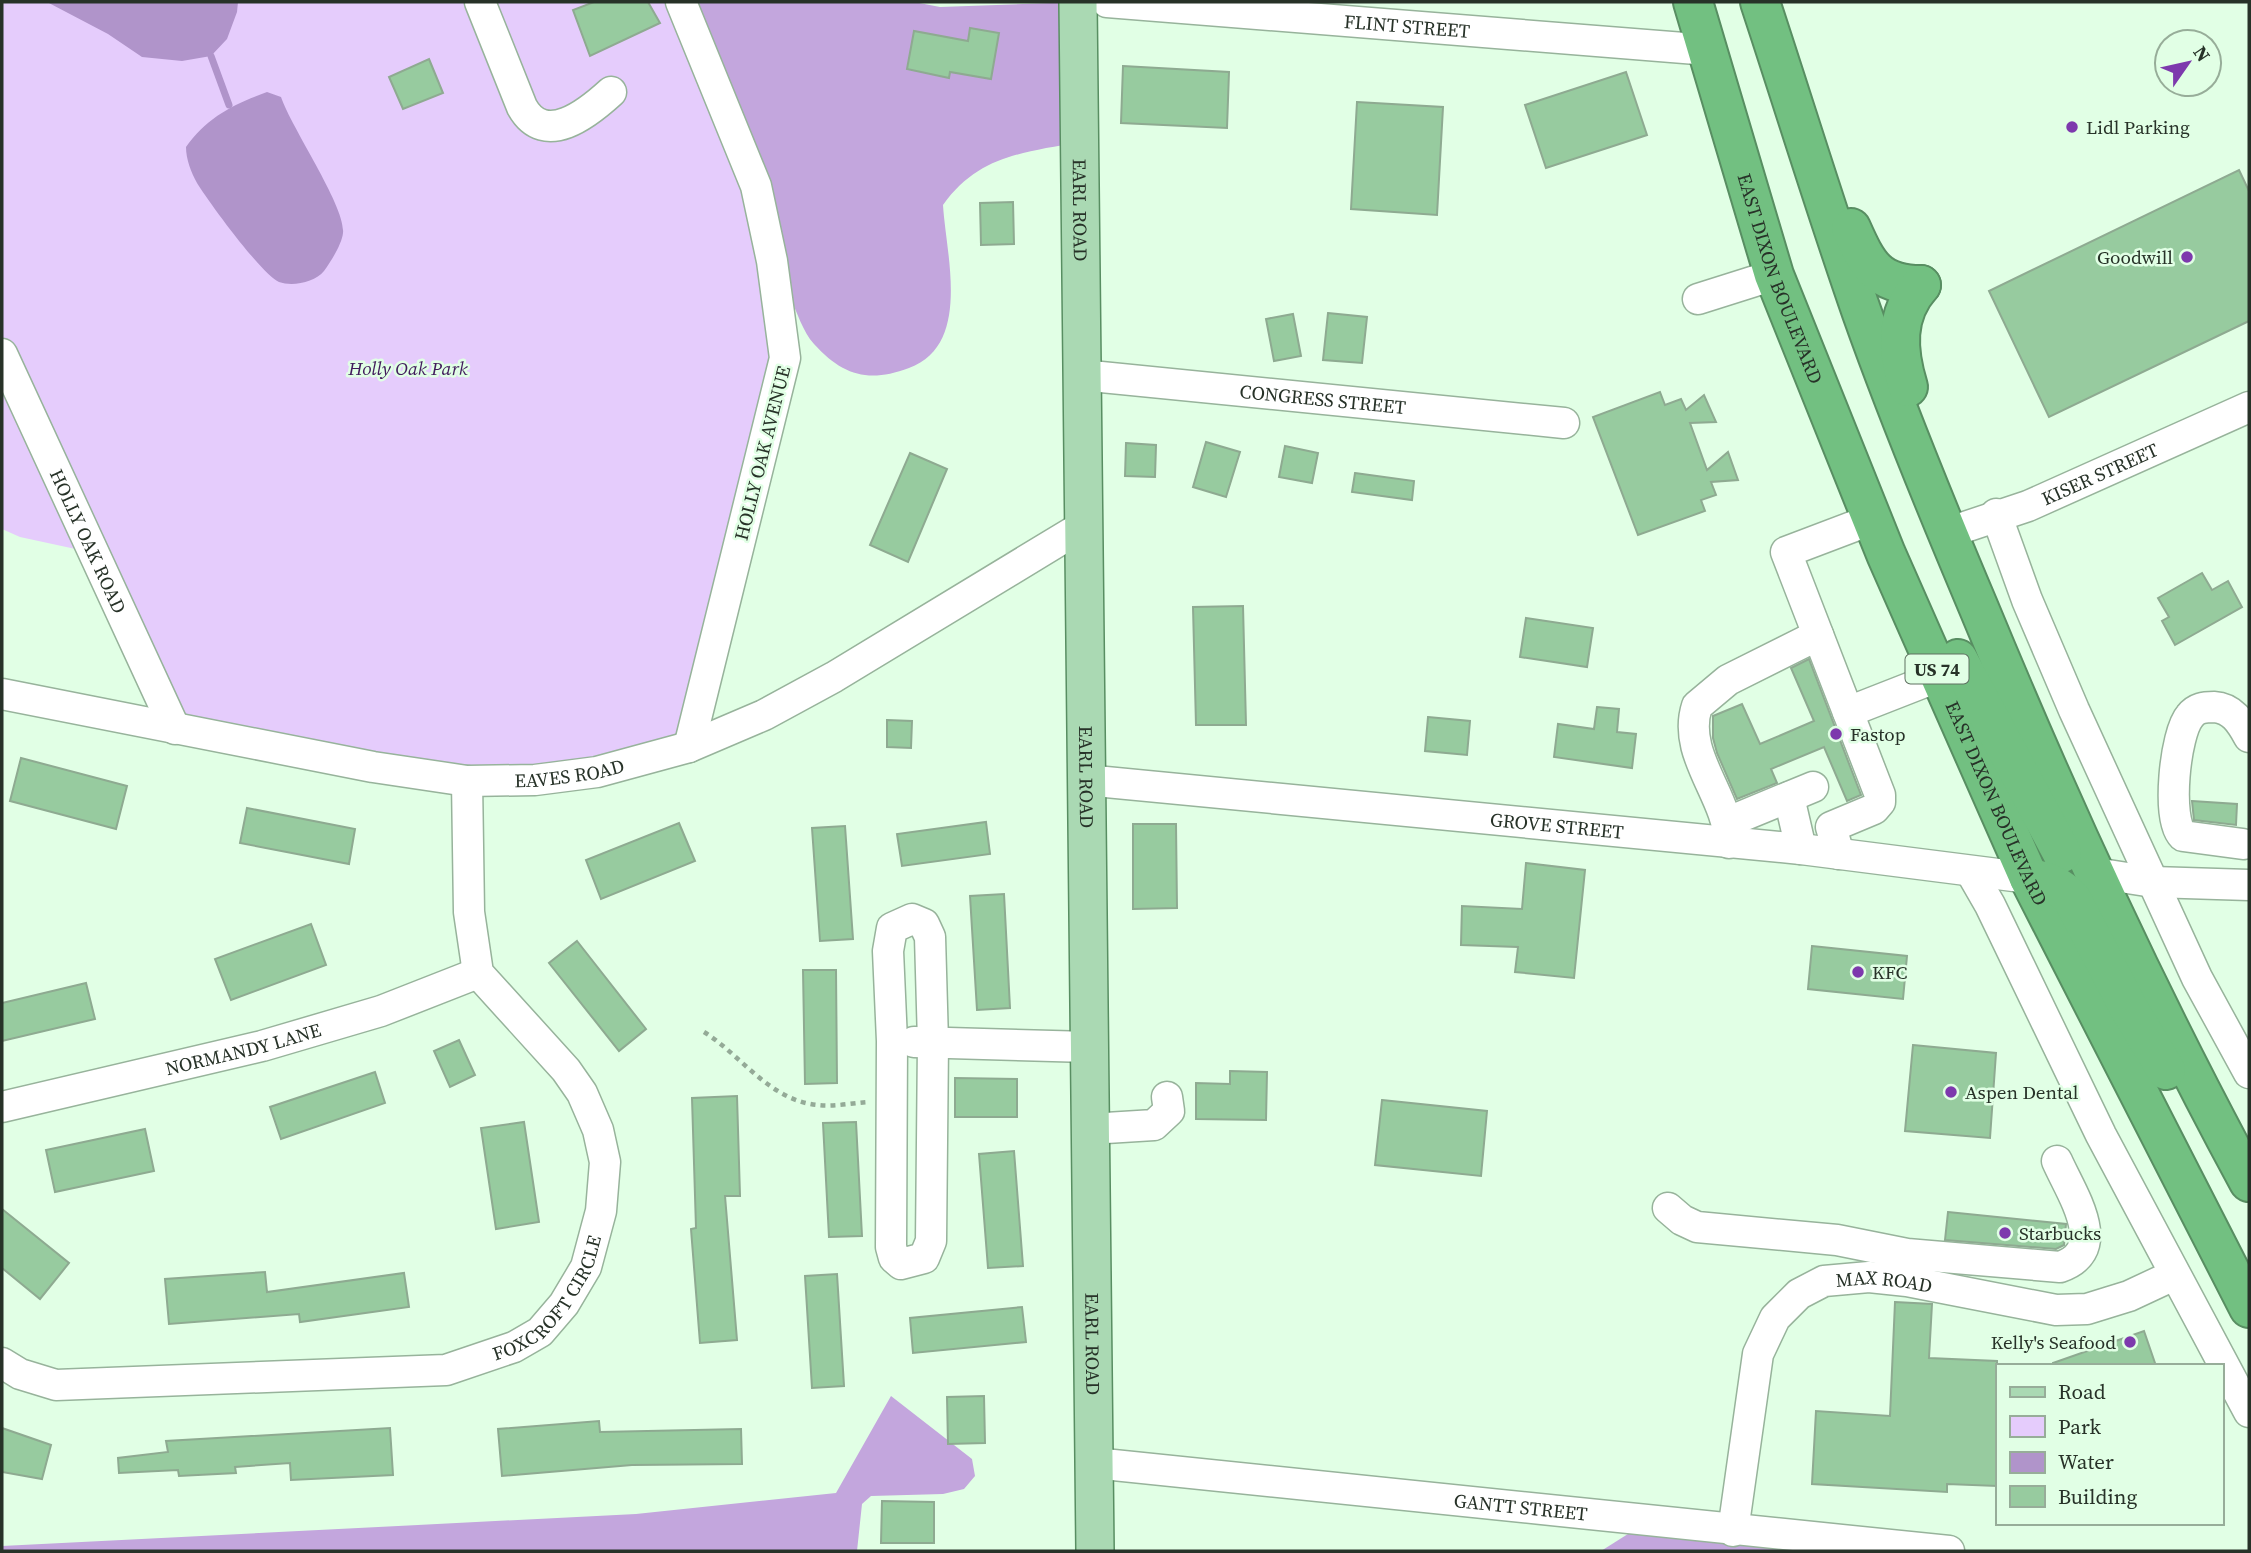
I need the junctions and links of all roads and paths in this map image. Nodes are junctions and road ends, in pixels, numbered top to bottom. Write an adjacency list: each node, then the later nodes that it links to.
1 (480, 2): 9 (street)
2 (681, 2): 27 (street, HOLLY OAK AVENUE)
3 (1078, 2): 13 (main road, EARL ROAD)
4 (1107, 2): 7 (street, FLINT STREET)
5 (1693, 2): 7 (highway, EAST DIXON BOULEVARD / US 74)
6 (1759, 2): 8 (highway, US 74)
7 (1709, 50): 10 (highway, EAST DIXON BOULEVARD / US 74)
8 (1785, 77): 16 (highway, US 74); 16 (highway)
9 (611, 92)
10 (1774, 275): 11 (street); 20 (highway, EAST DIXON BOULEVARD / US 74)
11 (1698, 299)
12 (2, 354): 25 (street, HOLLY OAK ROAD)
13 (1081, 375): 15 (street, CONGRESS STREET); 18 (main road, EARL ROAD)
14 (2249, 407): 17 (street, KISER STREET)
15 (1564, 423)
16 (1931, 495): 19 (highway, US 74)
17 (1996, 514): 19 (street, KISER STREET); 37 (street)
18 (1083, 526): 27 (street, EAVES ROAD); 28 (main road, EARL ROAD)
19 (1947, 533): 35 (highway, US 74)
20 (1880, 536): 21 (street); 22 (highway, EAST DIXON BOULEVARD / US 74); 35 (highway)
21 (1818, 635): 24 (street); 30 (street)
22 (1940, 676): 24 (street); 36 (highway, EAST DIXON BOULEVARD / US 74)
23 (2, 694): 25 (street, EAVES ROAD)
24 (1848, 712): 33 (street)
25 (175, 729): 29 (street, EAVES ROAD)
26 (2249, 737): 31 (street)
27 (689, 747): 29 (street, EAVES ROAD)
28 (1086, 780): 30 (street, GROVE STREET); 43 (main road, EARL ROAD)
29 (467, 781): 39 (street)
30 (1729, 832): 32 (street, GROVE STREET); 32 (street)
31 (2243, 844)
32 (1801, 849): 33 (street, GROVE STREET)
33 (1839, 854): 34 (street, GROVE STREET)
34 (1971, 872): 36 (street, GROVE STREET); 53 (street)
35 (2095, 873): 37 (street); 48 (highway, US 74)
36 (2029, 878): 48 (highway); 54 (highway, EAST DIXON BOULEVARD / US 74)
37 (2153, 882): 38 (street); 44 (street)
38 (2249, 885)
39 (478, 973): 47 (street, NORMANDY LANE); 55 (street, FOXCROFT CIRCLE)
40 (704, 1032): 46 (path)
41 (892, 1041): 42 (street); 42 (street); 46 (street)
42 (933, 1042): 43 (street); 46 (street)
43 (1089, 1047): 49 (main road, EARL ROAD)
44 (2249, 1073)
45 (1167, 1097): 49 (street)
46 (891, 1100)
47 (2, 1107)
48 (2216, 1121): 51 (highway, US 74)
49 (1090, 1129): 59 (main road, EARL ROAD)
50 (2057, 1161): 52 (street)
51 (2249, 1182)
52 (1668, 1208)
53 (2174, 1275): 56 (street); 60 (street, MAX ROAD)
54 (2249, 1308)
55 (2, 1363)
56 (2223, 1364)
57 (2223, 1365): 58 (street)
58 (2249, 1412)
59 (1094, 1463): 60 (street, GANTT STREET); 61 (main road, EARL ROAD)
60 (1733, 1531): 62 (street, GANTT STREET)
61 (1095, 1551)
62 (1949, 1551)

